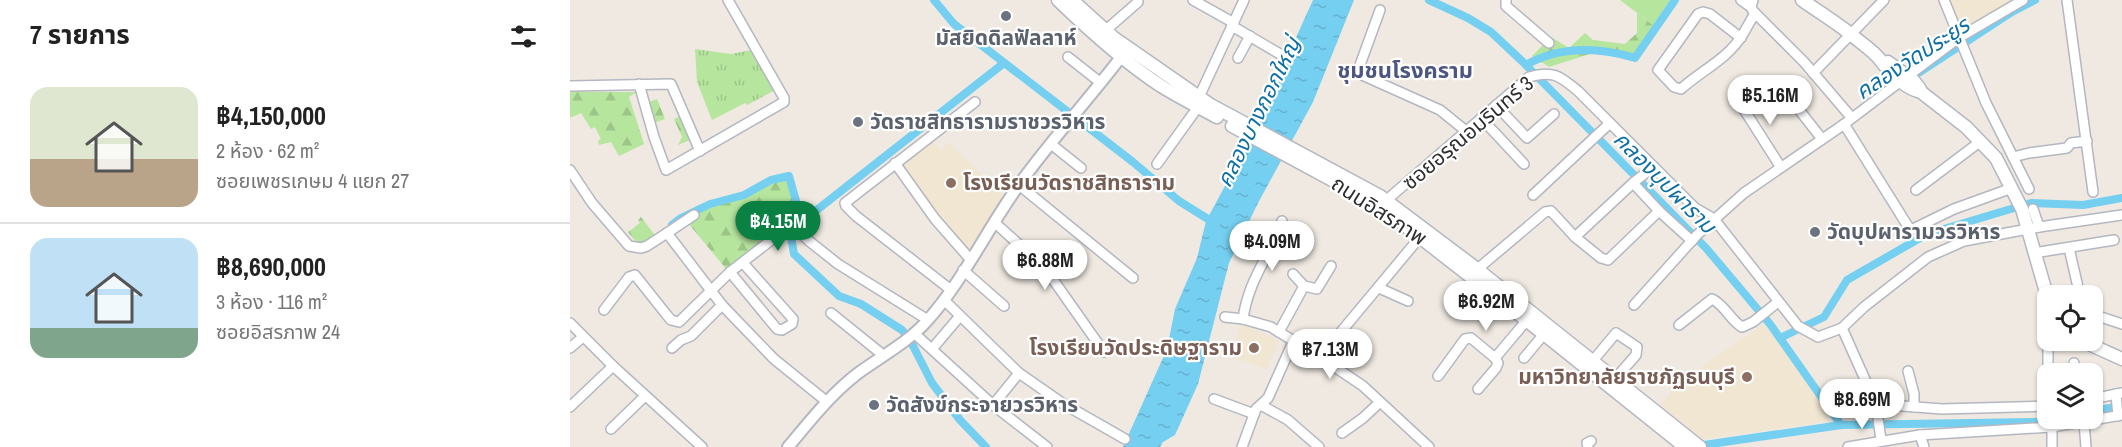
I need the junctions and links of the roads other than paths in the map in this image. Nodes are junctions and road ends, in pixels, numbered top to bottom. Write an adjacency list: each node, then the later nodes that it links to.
1 (728, 0): 46 (street)
2 (1058, 0): 23 (main road, ถนนอิสรภาพ)
3 (1072, 0): 17 (main road)
4 (1193, 0): 16 (street)
5 (1244, 0): 16 (street)
6 (1506, 0): 22 (street)
7 (1741, 0): 14 (street)
8 (1802, 0): 18 (main road)
9 (1884, 0): 18 (street)
10 (1944, 0): 21 (street)
11 (2023, 0): 21 (street)
12 (2067, 0): 44 (street)
13 (1138, 2): 17 (street)
14 (1753, 7): 20 (street); 27 (street)
15 (1380, 10): 41 (street)
16 (1233, 25): 19 (street); 34 (street)
17 (1106, 30): 23 (main road)
18 (1851, 34): 27 (street); 28 (main road)
19 (1250, 36): 24 (street); 26 (street)
20 (1741, 38): 20 (street)
21 (1960, 38): 28 (street); 47 (street)
22 (1549, 43)
23 (1125, 52): 29 (street); 34 (main road, ถนนอิสรภาพ)
24 (1280, 54)
25 (1068, 57): 29 (street)
26 (1238, 58)
27 (1813, 73): 39 (street)
28 (1906, 80): 39 (street); 43 (main road)
29 (1101, 83): 45 (street)
30 (639, 84): 31 (street); 46 (street); 46 (street)
31 (570, 86)
32 (1737, 100): 51 (street)
33 (975, 102): 48 (street)
34 (1202, 105): 49 (street); 62 (main road, ถนนอิสรภาพ)
35 (1496, 105): 37 (street); 38 (street, ซอยอรุณอมรินทร์ 3); 40 (street, ซอยอรุณอมรินทร์ 3)
36 (1800, 111): 42 (street)
37 (1554, 114)
38 (1481, 118): 41 (street, ซอยอรุณอมรินทร์ 3); 50 (street)
39 (1848, 120): 42 (street); 57 (street)
40 (1610, 123): 52 (street, ซอยอรุณอมรินทร์ 3); 61 (street)
41 (1466, 131): 62 (street, ซอยอรุณอมรินทร์ 3)
42 (1822, 139): 51 (street)
43 (1980, 141): 57 (main road); 59 (street)
44 (2087, 141): 47 (street); 60 (street)
45 (1052, 144): 53 (street); 56 (street)
46 (700, 151)
47 (2013, 157): 58 (street)
48 (895, 163): 79 (street); 92 (street)
49 (1157, 164)
50 (1524, 164)
51 (1780, 166): 66 (street)
52 (1653, 167): 55 (street); 66 (street, ซอยอรุณอมรินทร์ 3)
53 (1081, 168)
54 (570, 170): 70 (street)
55 (1632, 183): 63 (street); 72 (street)
56 (1019, 185): 68 (street); 86 (street)
57 (2012, 188): 69 (main road)
58 (2029, 189)
59 (1916, 190)
60 (2093, 192)
61 (1533, 195)
62 (1383, 203): 71 (main road, ถนนอิสรภาพ); 84 (main road)
63 (1660, 212): 72 (street); 73 (street)
64 (694, 215): 70 (street)
65 (2122, 215): 69 (street)
66 (1715, 220): 73 (street); 95 (street, ซอยอรุณอมรินทร์ 3)
67 (1282, 221): 75 (street)
68 (994, 222): 79 (street); 120 (street)
69 (2034, 228): 77 (main road); 110 (street)
70 (667, 233): 91 (street)
71 (1420, 237): 84 (main road, ถนนอิสรภาพ); 90 (street)
72 (1575, 237): 84 (street)
73 (1694, 238): 97 (street)
74 (2114, 240): 76 (street)
75 (1273, 242): 78 (street); 104 (street)
76 (2069, 248): 77 (street); 88 (street)
77 (2034, 253): 87 (main road)
78 (1297, 254)
79 (970, 259): 82 (street)
80 (743, 263): 83 (street); 83 (street); 105 (street)
81 (1331, 266): 89 (street)
82 (963, 270): 92 (street); 98 (street)
83 (730, 272): 91 (street)
84 (1473, 272): 106 (main road, ถนนอิสรภาพ); 131 (main road)
85 (1293, 274): 89 (street)
86 (1133, 278)
87 (2044, 285)
88 (2077, 285)
89 (1304, 286): 111 (street)
90 (1379, 288): 94 (street); 122 (street)
91 (710, 290): 96 (street); 99 (street)
92 (951, 290): 93 (street)
93 (944, 300): 101 (street); 105 (street)
94 (1408, 301)
95 (1778, 302): 109 (street); 110 (street, ซอยอรุณอมรินทร์ 3)
96 (722, 305): 117 (street); 135 (street)
97 (1634, 305)
98 (1004, 306)
99 (604, 310)
100 (831, 313): 121 (street)
101 (960, 316): 118 (street); 129 (street)
102 (1225, 317): 104 (street)
103 (2103, 318): 108 (street)
104 (1243, 319): 111 (street)
105 (928, 320): 114 (street)
106 (1527, 320): 112 (main road, ถนนอิสรภาพ); 124 (street)
107 (570, 323): 113 (street)
108 (2122, 324)
109 (1679, 325)
110 (1842, 328): 138 (street)
111 (1279, 332): 115 (street)
112 (1544, 334): 125 (street); 155 (main road, ถนนอิสรภาพ)
113 (583, 337): 116 (street); 127 (street)
114 (909, 337): 118 (street); 121 (street)
115 (1293, 342): 122 (street); 140 (street)
116 (570, 348)
117 (672, 348)
118 (932, 349): 139 (street)
119 (2103, 350): 126 (main road)
120 (1104, 352)
121 (883, 355): 135 (street)
122 (1320, 357): 137 (street)
123 (1596, 357): 131 (street)
124 (1495, 358): 130 (street); 132 (street)
125 (1524, 358)
126 (2122, 359)
127 (613, 366): 133 (street); 143 (street)
128 (1908, 371): 144 (street)
129 (1019, 373): 139 (street); 154 (street)
130 (1438, 376)
131 (1615, 379): 155 (main road)
132 (1478, 389)
133 (645, 396): 148 (street); 156 (street)
134 (1214, 399): 146 (street)
135 (826, 401): 157 (street)
136 (2103, 401): 141 (street)
137 (1379, 403): 151 (street); 161 (street)
138 (1876, 404): 144 (street); 153 (street)
139 (993, 405): 158 (street)
140 (1261, 405): 146 (street); 160 (street)
141 (2119, 405): 145 (street)
142 (2037, 406): 144 (street)
143 (570, 407)
144 (1914, 407)
145 (2103, 413)
146 (1254, 414): 159 (street)
147 (2037, 424): 152 (street)
148 (611, 429)
149 (2052, 429): 164 (street)
150 (2085, 429): 165 (street)
151 (1342, 434)
152 (1920, 435): 153 (street); 163 (street)
153 (1881, 436): 162 (street)
154 (1125, 439)
155 (1691, 445)
156 (702, 447)
157 (788, 447)
158 (1047, 447)
159 (1242, 447)
160 (1319, 447)
161 (1429, 447)
162 (1848, 447)
163 (1924, 447)
164 (2052, 447)
165 (2086, 447)

